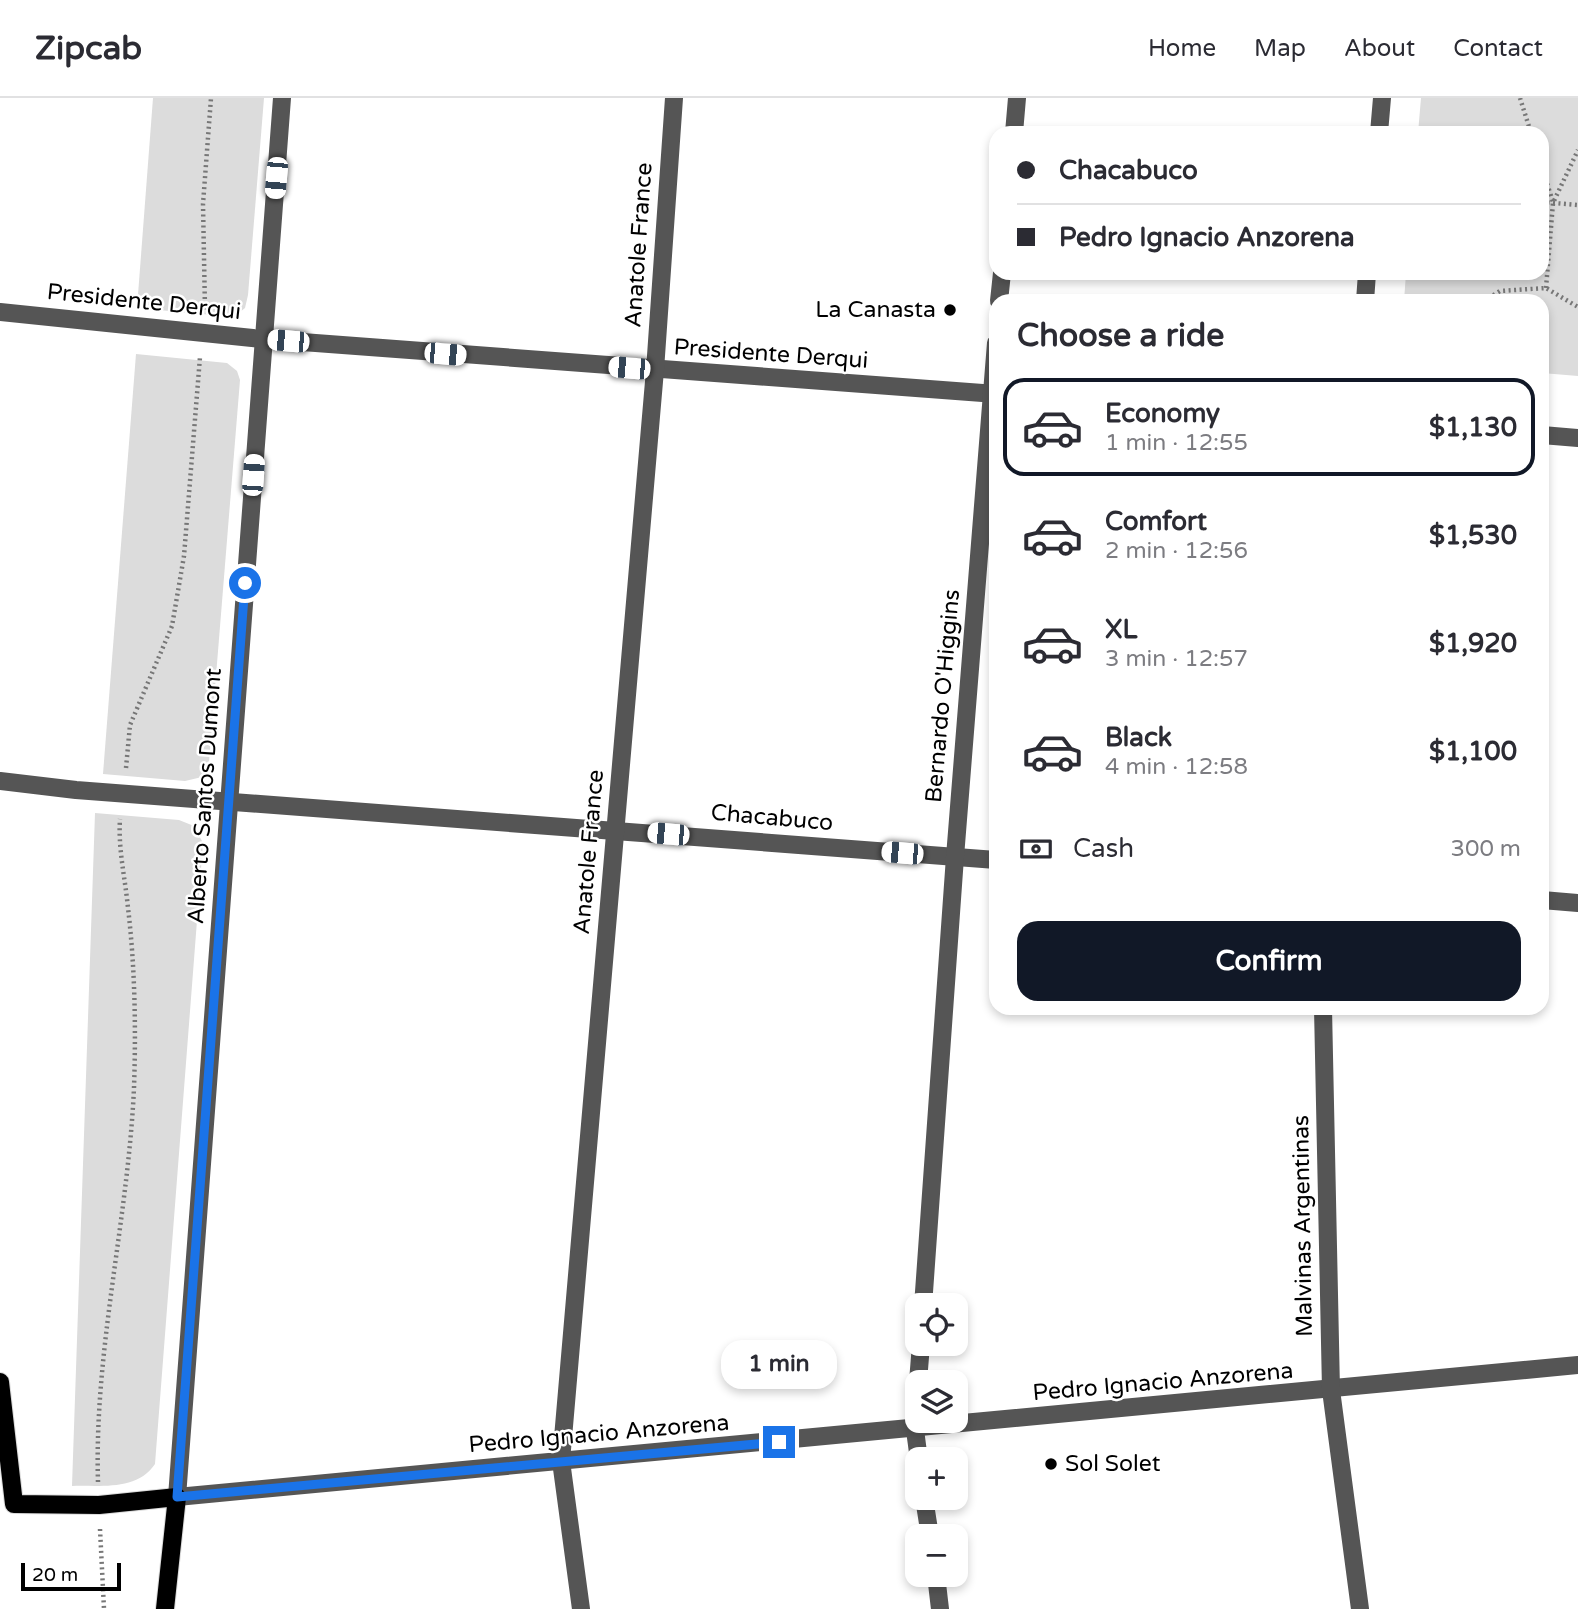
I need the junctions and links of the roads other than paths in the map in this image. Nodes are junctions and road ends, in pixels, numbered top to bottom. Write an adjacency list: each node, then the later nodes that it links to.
1 (282, 98): 8 (street, Alberto Santos Dumont)
2 (674, 98): 9 (street, Anatole France)
3 (1017, 98): 5 (street)
4 (1382, 98): 6 (street)
5 (1015, 126)
6 (1380, 126)
7 (0, 312): 8 (street, Presidente Derqui)
8 (262, 339): 9 (street, Presidente Derqui); 15 (street, Alberto Santos Dumont)
9 (655, 370): 10 (street, Presidente Derqui); 16 (street, Anatole France)
10 (989, 394)
11 (1549, 436): 12 (street)
12 (1578, 438)
13 (989, 453): 17 (street, Bernardo O'Higgins)
14 (0, 780): 15 (street, Chacabuco)
15 (229, 800): 16 (street, Chacabuco); 29 (street, Alberto Santos Dumont)
16 (615, 830): 17 (street, Chacabuco); 28 (street, Anatole France)
17 (955, 857): 18 (street, Chacabuco); 22 (street, Bernardo O'Higgins)
18 (989, 859)
19 (1549, 901): 20 (street)
20 (1578, 903)
21 (1322, 1015): 25 (street, Malvinas Argentinas)
22 (924, 1293)
23 (1578, 1365): 25 (street, Pedro Ignacio Anzorena)
24 (0, 1382): 30 (main road)
25 (1331, 1390): 26 (street, Pedro Ignacio Anzorena); 35 (street, Malvinas Argentinas)
26 (968, 1425)
27 (905, 1431): 28 (street, Pedro Ignacio Anzorena)
28 (561, 1461): 29 (street, Pedro Ignacio Anzorena); 33 (street, Anatole France)
29 (177, 1497): 30 (main road, Pedro Ignacio Anzorena); 32 (main road)
30 (7, 1504)
31 (937, 1587): 34 (street)
32 (165, 1609)
33 (581, 1609)
34 (940, 1609)
35 (1360, 1609)

